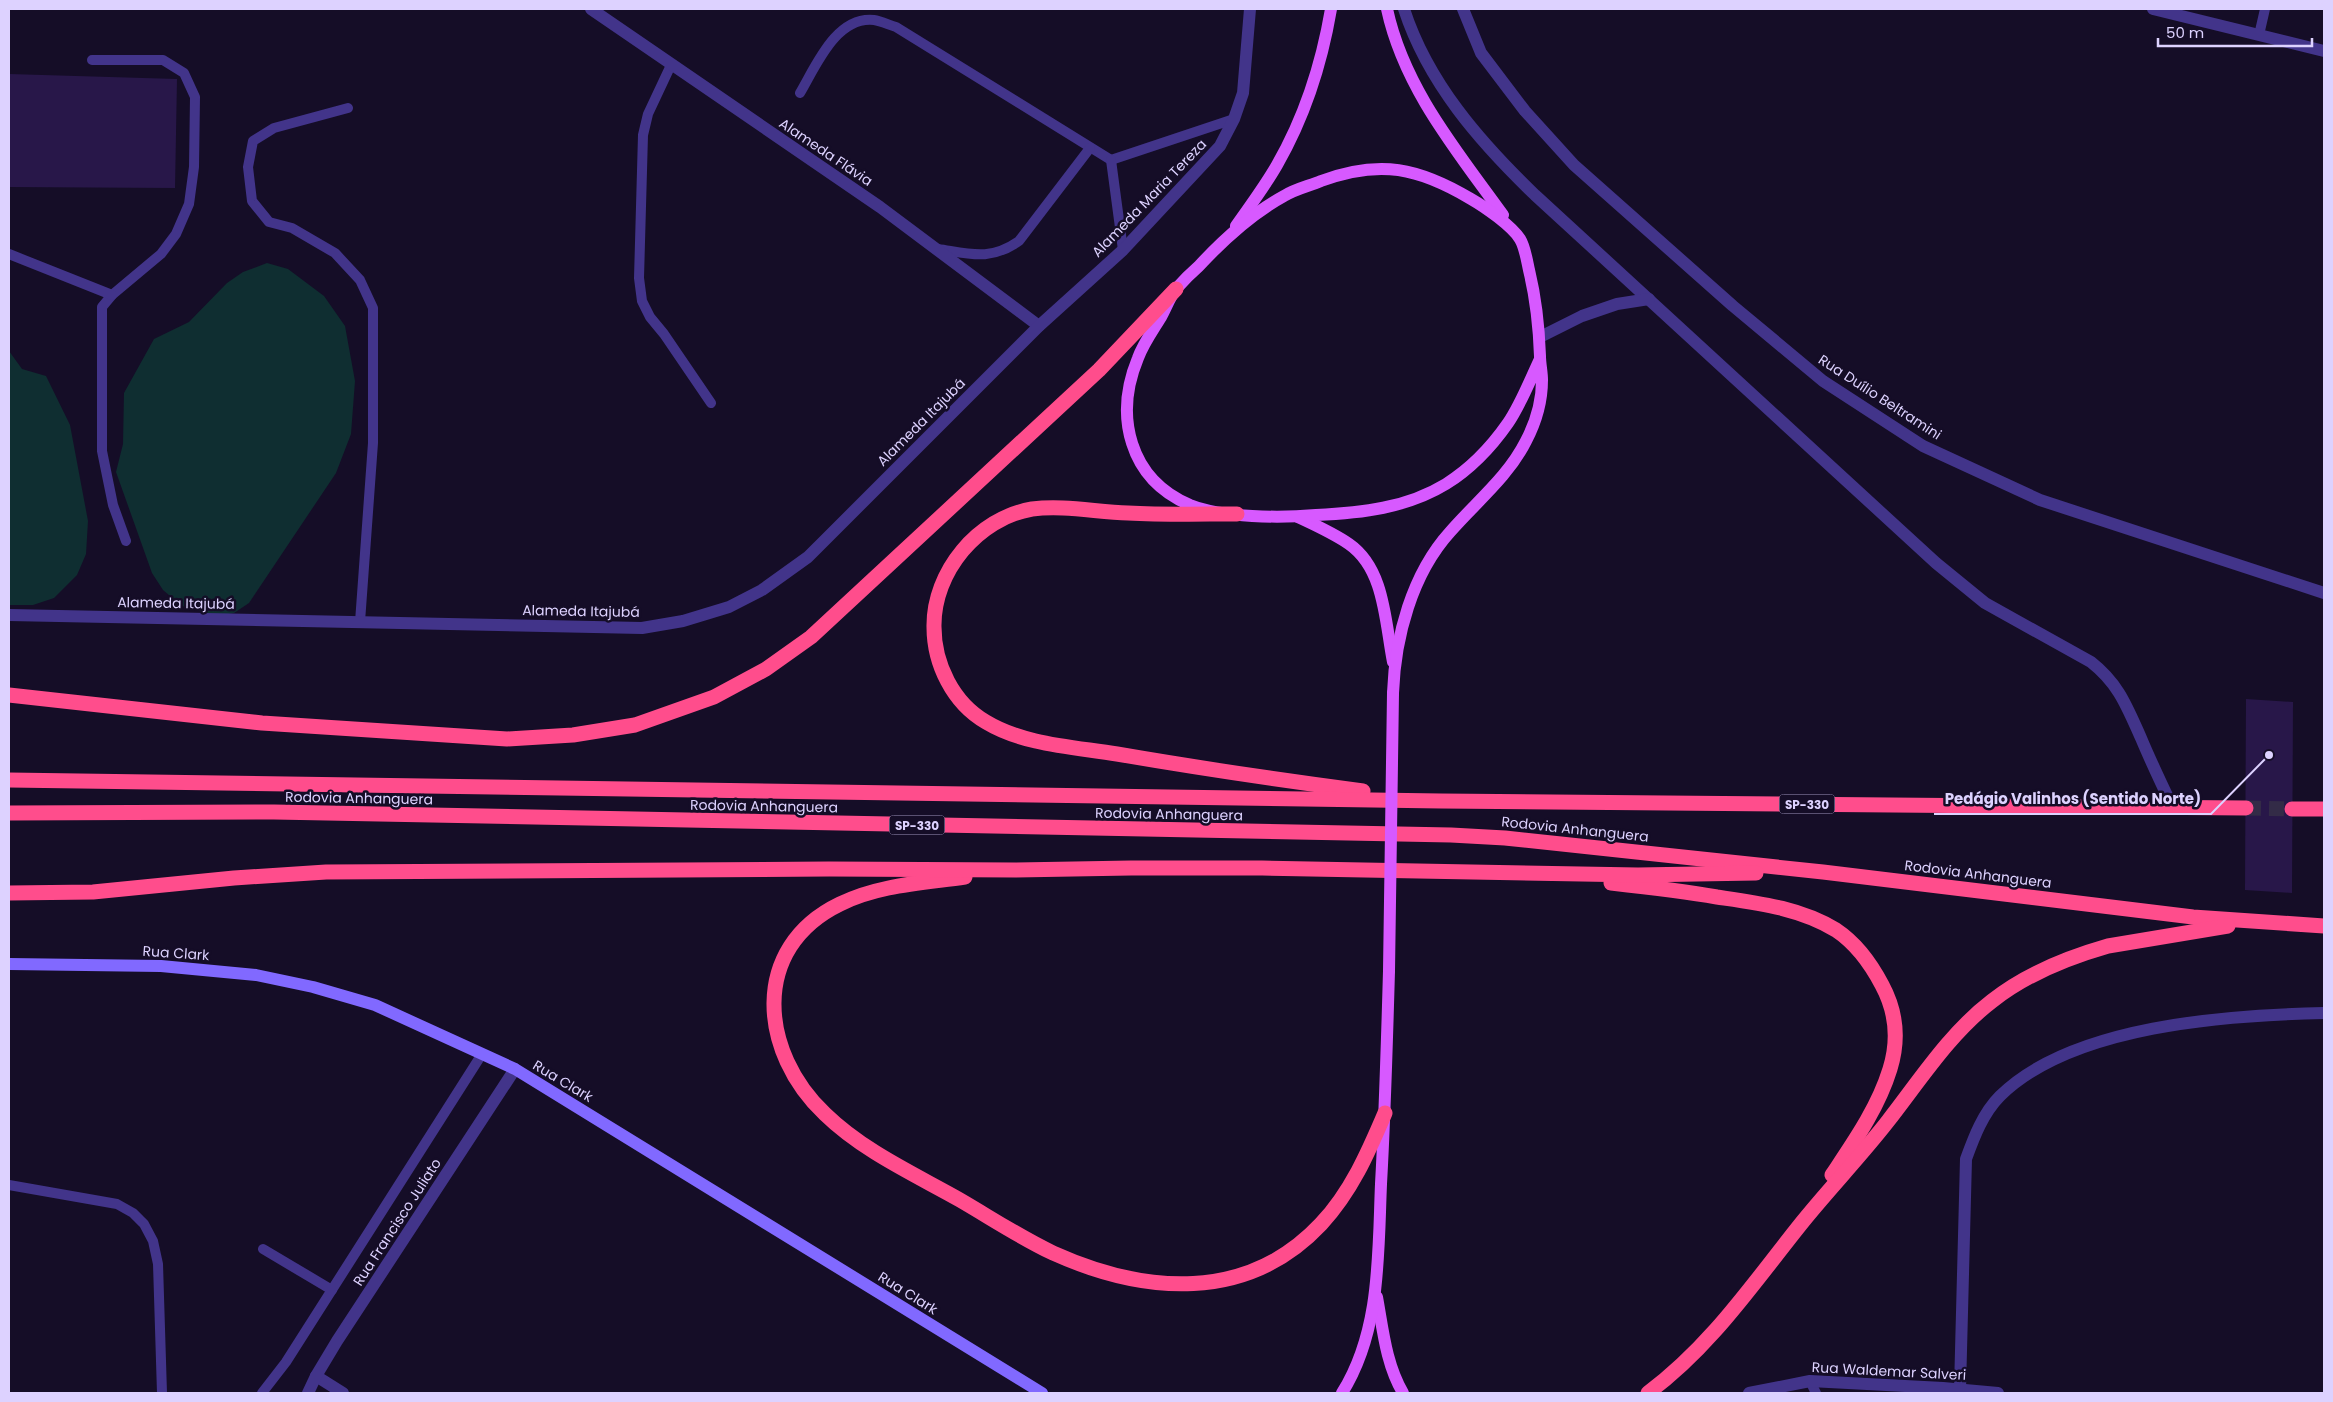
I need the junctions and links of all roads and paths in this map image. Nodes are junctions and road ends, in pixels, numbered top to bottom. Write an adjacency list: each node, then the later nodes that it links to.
1 (591, 9): 12 (street, Alameda Flávia)
2 (1250, 9): 15 (street, Alameda Maria Tereza)
3 (1331, 9): 18 (main road)
4 (1387, 9): 19 (main road)
5 (1404, 9): 25 (street)
6 (1463, 9): 33 (street, Rua Duílio Beltramini)
7 (2153, 9): 9 (street)
8 (2265, 9): 9 (lane)
9 (2259, 35): 10 (street)
10 (2324, 51)
11 (92, 60): 24 (lane)
12 (672, 65): 20 (street, Alameda Flávia); 29 (lane)
13 (800, 93): 16 (lane)
14 (348, 108): 35 (lane)
15 (1234, 119): 17 (lane); 21 (street, Alameda Maria Tereza)
16 (1090, 148): 17 (lane); 20 (lane)
17 (1111, 160): 21 (lane)
18 (1232, 232): 19 (main road); 23 (main road)
19 (1520, 239): 27 (main road)
20 (938, 249): 26 (street, Alameda Flávia)
21 (1123, 250): 26 (street, Alameda Maria Tereza)
22 (9, 254): 24 (lane)
23 (1176, 289): 30 (main road); 37 (highway)
24 (112, 295): 32 (lane)
25 (1649, 299): 27 (street); 40 (street)
26 (1039, 326): 35 (street, Alameda Itajubá)
27 (1540, 336): 28 (main road)
28 (1540, 359): 31 (main road); 36 (main road)
29 (711, 403)
30 (1237, 514): 31 (main road); 39 (highway)
31 (1297, 517): 36 (main road)
32 (126, 541)
33 (2324, 593)
34 (9, 615): 35 (street, Alameda Itajubá)
35 (360, 622)
36 (1394, 667): 55 (main road, bridge)
37 (9, 695)
38 (9, 780): 39 (highway, Rodovia Anhanguera / SP-330)
39 (1441, 800): 40 (highway, Rodovia Anhanguera / SP-330)
40 (2173, 808): 41 (highway, Rodovia Anhanguera / SP-330)
41 (2246, 808)
42 (2292, 809): 43 (highway)
43 (2324, 809)
44 (9, 813): 46 (highway, Rodovia Anhanguera / SP-330)
45 (1016, 870): 47 (highway); 48 (highway); 55 (highway)
46 (1823, 872): 47 (highway); 49 (highway, Rodovia Anhanguera / SP-330)
47 (1528, 873): 57 (highway)
48 (9, 893)
49 (2252, 922): 50 (highway, Rodovia Anhanguera / SP-330); 57 (highway)
50 (2324, 926)
51 (9, 964): 53 (street, Rua Clark)
52 (2324, 1013): 63 (street)
53 (482, 1054): 54 (street, Rua Clark); 60 (lane)
54 (515, 1069): 61 (street, Rua Francisco Juliato); 68 (street, Rua Clark)
55 (1385, 1113): 59 (main road)
56 (9, 1185): 64 (lane)
57 (1800, 1225): 71 (highway)
58 (264, 1249): 60 (lane)
59 (1376, 1289): 69 (main road); 70 (main road)
60 (332, 1290): 65 (lane)
61 (316, 1376): 66 (street, Rua Francisco Juliato); 67 (street)
62 (1810, 1381): 63 (street, Rua Waldemar Salveri); 72 (street, Rua Waldemar Salveri); 73 (lane)
63 (1960, 1389): 74 (street, Rua Waldemar Salveri)
64 (162, 1393)
65 (262, 1393)
66 (308, 1393)
67 (343, 1393)
68 (1042, 1393)
69 (1342, 1393)
70 (1403, 1393)
71 (1648, 1393)
72 (1749, 1393)
73 (1816, 1393)
74 (1998, 1393)

